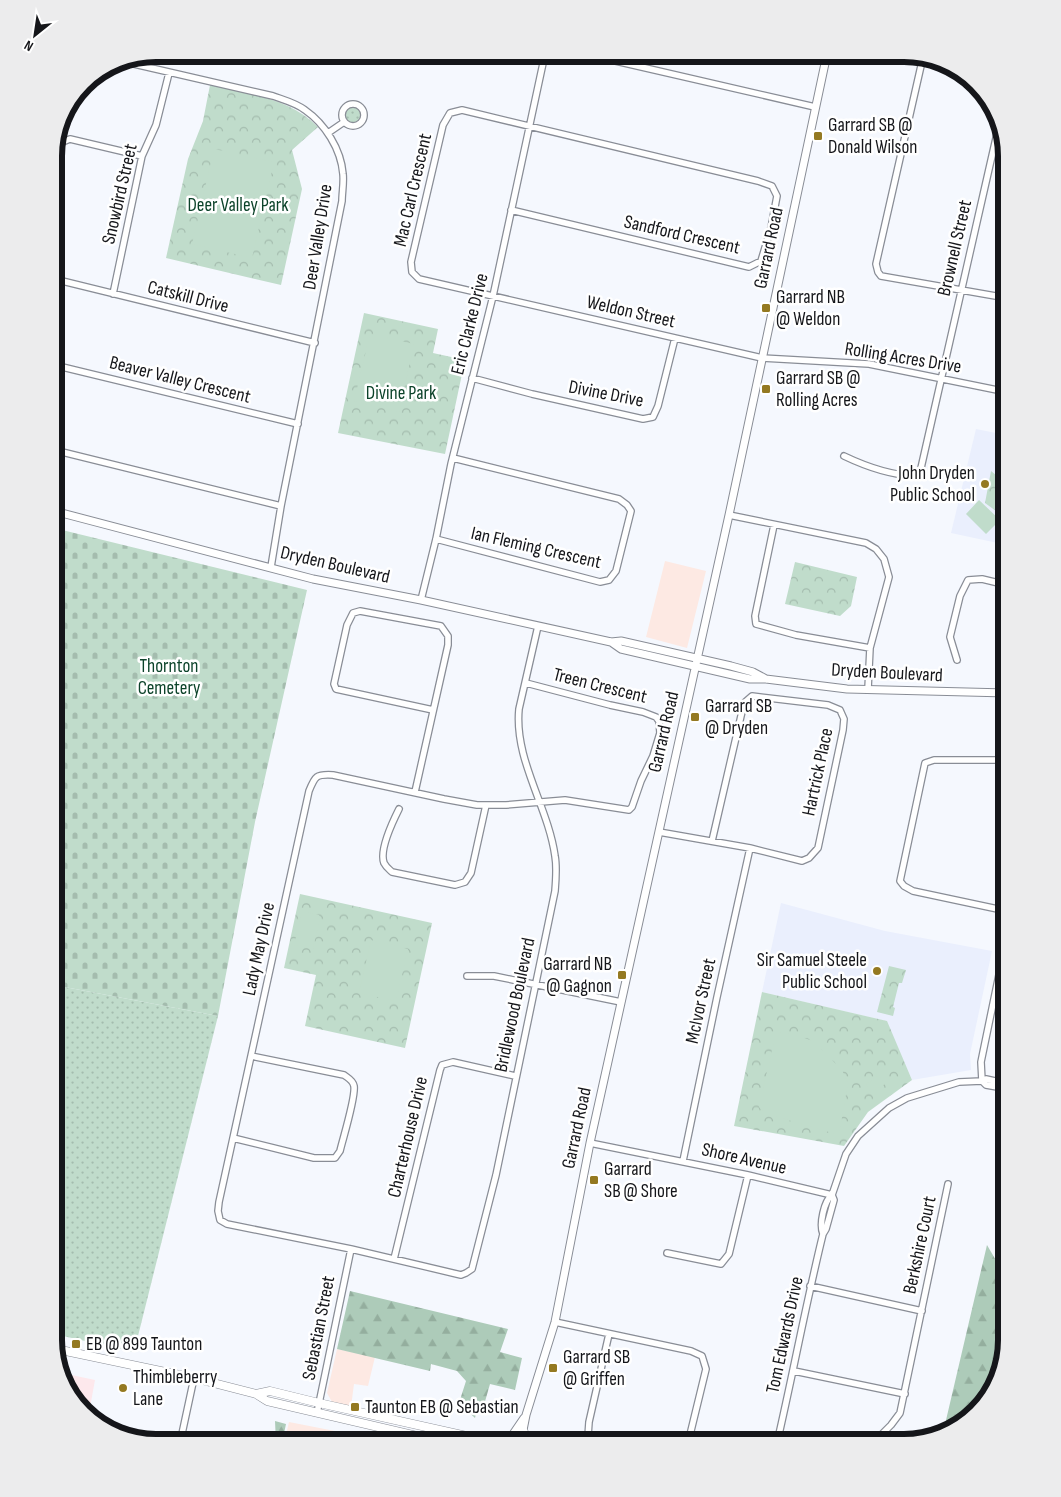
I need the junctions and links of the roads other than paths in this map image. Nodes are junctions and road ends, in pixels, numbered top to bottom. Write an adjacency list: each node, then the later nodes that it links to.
1 (543, 63): 9 (street, Eric Clarke Drive)
2 (624, 63): 7 (street)
3 (825, 63): 7 (street, Garrard Road)
4 (921, 64): 16 (street)
5 (136, 65): 6 (street, Deer Valley Drive)
6 (169, 73): 10 (street, Deer Valley Drive); 13 (street, Snowbird Street)
7 (815, 107): 22 (street, Garrard Road)
8 (344, 122): 10 (street)
9 (530, 127): 14 (street, Eric Clarke Drive); 14 (street, Sandford Crescent); 18 (street, Mac Carl Crescent)
10 (328, 134): 21 (street, Deer Valley Drive)
11 (996, 137): 16 (street, Brownell Street)
12 (64, 142): 13 (street)
13 (142, 156): 17 (street, Snowbird Street)
14 (511, 210): 18 (street, Eric Clarke Drive)
15 (63, 281): 17 (street, Catskill Drive)
16 (961, 289): 19 (street); 25 (street, Brownell Street)
17 (113, 294): 21 (street, Catskill Drive)
18 (493, 296): 20 (street, Weldon Street); 24 (street, Eric Clarke Drive)
19 (998, 296)
20 (675, 338): 22 (street, Weldon Street); 24 (street, Divine Drive)
21 (315, 343): 27 (street, Deer Valley Drive)
22 (762, 358): 25 (street, Rolling Acres Drive); 33 (street, Garrard Road)
23 (63, 367): 27 (street, Beaver Valley Crescent)
24 (472, 378): 30 (street, Eric Clarke Drive)
25 (941, 378): 26 (street, Rolling Acres Drive); 29 (street, Brownell Street)
26 (998, 390)
27 (298, 424): 31 (street, Deer Valley Drive)
28 (63, 452): 31 (street)
29 (844, 456)
30 (452, 458): 35 (street, Eric Clarke Drive); 35 (street, Ian Fleming Crescent)
31 (281, 506): 36 (street, Deer Valley Drive)
32 (63, 513): 36 (street, Dryden Boulevard)
33 (729, 515): 34 (street); 42 (street, Garrard Road)
34 (774, 526): 40 (street); 40 (street)
35 (436, 539): 38 (street, Eric Clarke Drive)
36 (271, 567): 38 (street, Dryden Boulevard)
37 (998, 583): 41 (street)
38 (420, 600): 39 (street, Dryden Boulevard)
39 (538, 626): 42 (street, Dryden Boulevard); 43 (street, Bridlewood Boulevard)
40 (870, 648): 44 (street)
41 (957, 660)
42 (697, 663): 44 (street, Dryden Boulevard); 52 (street, Garrard Road)
43 (526, 683): 49 (street, Bridlewood Boulevard); 49 (street, Treen Crescent)
44 (868, 689): 45 (street, Dryden Boulevard)
45 (998, 693)
46 (432, 710): 46 (street); 48 (street)
47 (998, 760): 55 (street)
48 (415, 792): 50 (street, Lady May Drive); 60 (street, Lady May Drive)
49 (539, 802): 50 (street, Lady May Drive); 58 (street, Bridlewood Boulevard)
50 (486, 805): 51 (street)
51 (399, 809)
52 (658, 832): 53 (street, Hartrick Place); 59 (street, Garrard Road)
53 (712, 841): 54 (street, Hartrick Place); 54 (street, Hartrick Place)
54 (750, 848): 66 (street, McIvor Street)
55 (998, 909)
56 (467, 976): 58 (street)
57 (998, 980): 62 (street)
58 (535, 984): 59 (street); 61 (street, Bridlewood Boulevard)
59 (621, 1002): 65 (street, Garrard Road)
60 (252, 1056): 64 (street, Lady May Drive); 64 (street)
61 (515, 1076): 72 (street, Charterhouse Drive); 72 (street, Bridlewood Boulevard)
62 (982, 1081): 63 (street, Tom Edwards Drive); 69 (street, Tom Edwards Drive)
63 (998, 1087)
64 (233, 1138): 70 (street, Lady May Drive)
65 (590, 1143): 66 (street, Shore Avenue); 75 (street, Garrard Road)
66 (683, 1161): 67 (street, Shore Avenue)
67 (748, 1174): 69 (street, Shore Avenue); 71 (street)
68 (948, 1184): 74 (street, Berkshire Court)
69 (832, 1195): 73 (street, Tom Edwards Drive)
70 (350, 1248): 72 (street, Bridlewood Boulevard); 82 (street, Sebastian Street)
71 (667, 1253)
72 (394, 1259)
73 (810, 1286): 74 (street); 78 (street, Tom Edwards Drive)
74 (922, 1311): 81 (street, Berkshire Court)
75 (555, 1322): 76 (street); 84 (street, Garrard Road)
76 (609, 1334): 92 (street); 93 (street)
77 (63, 1350): 79 (main road)
78 (794, 1371): 81 (street); 94 (street, Tom Edwards Drive)
79 (194, 1378): 80 (main road); 86 (street)
80 (256, 1394): 82 (main road); 83 (main road)
81 (905, 1394): 95 (street, Berkshire Court)
82 (319, 1403): 83 (street, Sebastian Street); 88 (main road)
83 (317, 1413): 87 (main road)
84 (526, 1415): 85 (street, Garrard Road); 89 (street, Garrard Road)
85 (523, 1430): 90 (street, Garrard Road); 91 (main road)
86 (182, 1434)
87 (408, 1434)
88 (458, 1434)
89 (513, 1434)
90 (521, 1434)
91 (525, 1434)
92 (588, 1434)
93 (690, 1434)
94 (779, 1434)
95 (882, 1434)

